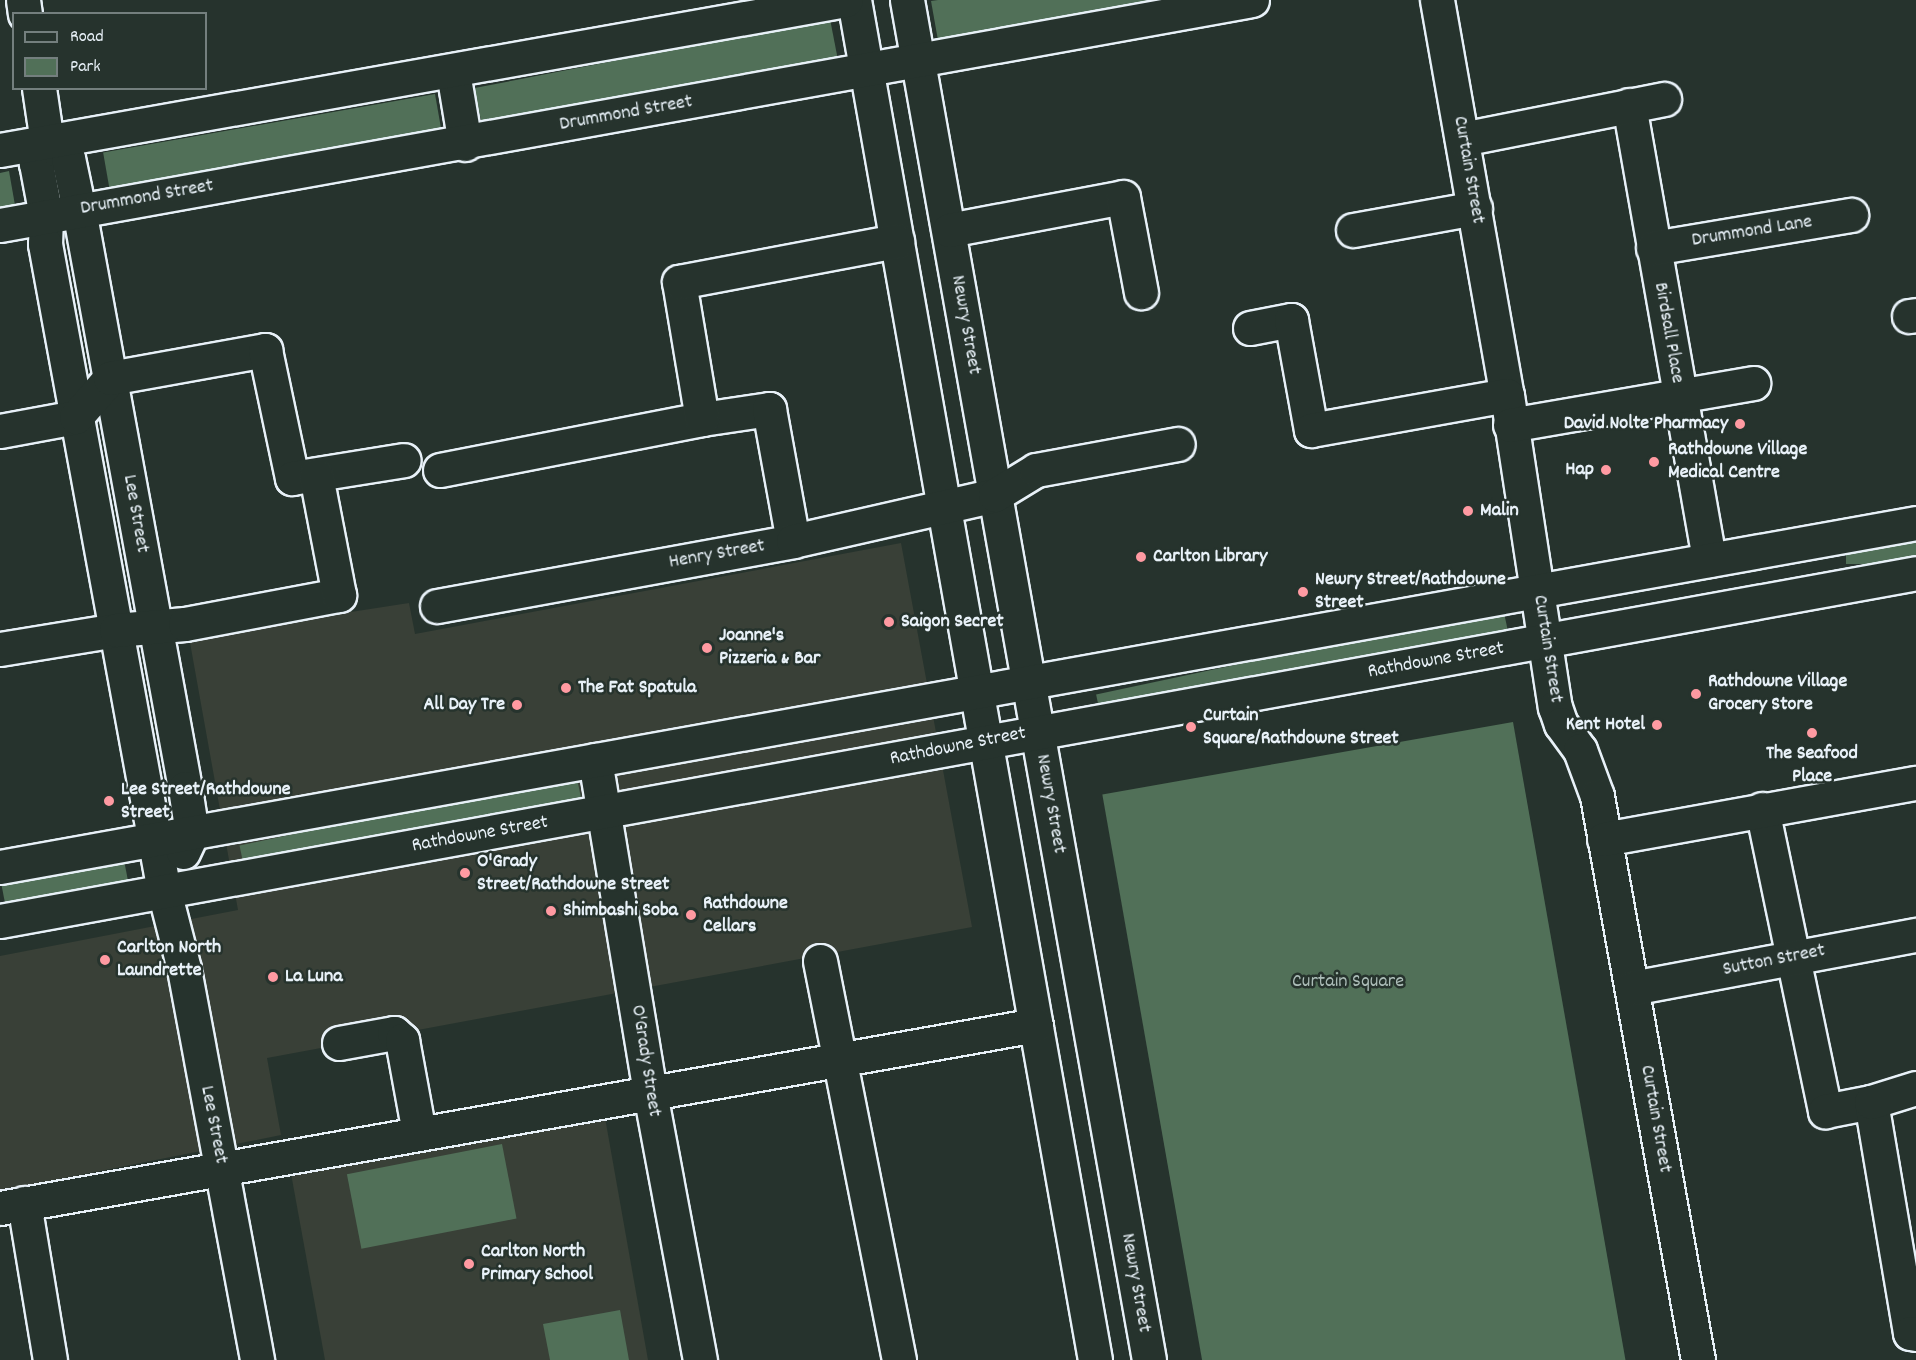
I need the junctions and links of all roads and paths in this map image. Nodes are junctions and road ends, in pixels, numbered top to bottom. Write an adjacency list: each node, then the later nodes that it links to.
1 (846, 0): 8 (street)
2 (854, 0): 7 (street)
3 (907, 0): 6 (street, Newry Street)
4 (1251, 0): 6 (street, Drummond Street)
5 (1437, 0): 12 (street, Curtain Street)
6 (918, 61): 7 (street, Drummond Street); 22 (street, Newry Street)
7 (867, 70): 14 (street, Drummond Street); 23 (street)
8 (453, 72): 13 (street); 14 (street)
9 (39, 90): 13 (street, Lee Street)
10 (1664, 99): 11 (street)
11 (1629, 105): 12 (street); 24 (street, Birdsall Place)
12 (1462, 139): 16 (street, Curtain Street)
13 (47, 142): 15 (street); 17 (street, Lee Street); 19 (street, Lee Street)
14 (465, 144): 17 (street, Drummond Street)
15 (0, 150)
16 (1475, 208): 21 (street); 30 (street, Curtain Street)
17 (79, 210): 19 (street, Drummond Street); 27 (street, Lee Street)
18 (1851, 215): 24 (street, Drummond Lane)
19 (45, 216): 20 (street, Drummond Street); 31 (street, Lee Street)
20 (0, 225)
21 (1353, 230)
22 (949, 231): 25 (street); 38 (street, Newry Street)
23 (897, 241): 32 (street); 39 (street)
24 (1653, 248): 29 (street, Birdsall Place)
25 (1141, 292)
26 (1250, 328): 30 (street)
27 (110, 378): 31 (street); 37 (street); 46 (street, Lee Street)
28 (1754, 383): 29 (street)
29 (1679, 398): 30 (street); 42 (street, Birdsall Place)
30 (1509, 410): 44 (street, Curtain Street)
31 (76, 417): 33 (street); 47 (street, Lee Street)
32 (702, 419): 36 (street); 41 (street)
33 (0, 431)
34 (1178, 444): 38 (street, Henry Street)
35 (404, 460): 37 (street)
36 (440, 470)
37 (316, 475): 46 (street)
38 (995, 495): 39 (street, Henry Street); 50 (street, Newry Street)
39 (943, 507): 41 (street, Henry Street); 51 (street)
40 (1916, 523): 42 (street)
41 (793, 540): 45 (street, Henry Street)
42 (1709, 560): 44 (street)
43 (1916, 573): 48 (street, Rathdowne Street)
44 (1538, 591): 48 (street, Curtain Street); 50 (street)
45 (437, 606)
46 (156, 629): 47 (street); 58 (street, Lee Street)
47 (116, 630): 49 (street); 60 (street, Lee Street)
48 (1544, 642): 52 (street, Rathdowne Street); 59 (street, Curtain Street)
49 (0, 650)
50 (1029, 681): 51 (street); 52 (street, Newry Street)
51 (977, 690): 53 (street); 54 (street)
52 (1037, 732): 53 (street, Rathdowne Street); 83 (street, Newry Street)
53 (985, 742): 57 (street, Rathdowne Street); 68 (street)
54 (595, 760): 57 (street, O'Grady Street); 58 (street)
55 (1916, 783): 56 (street)
56 (1762, 810): 59 (street); 65 (street)
57 (605, 812): 62 (street, Rathdowne Street); 72 (street, O'Grady Street)
58 (192, 833): 60 (street); 62 (street)
59 (1604, 839): 67 (street, Curtain Street)
60 (155, 840): 61 (street); 62 (street, Lee Street)
61 (0, 867)
62 (164, 891): 63 (street, Rathdowne Street); 75 (street, Lee Street)
63 (0, 921)
64 (1916, 935): 65 (street, Sutton Street)
65 (1794, 957): 67 (street, Sutton Street); 73 (street)
66 (820, 961): 70 (street)
67 (1632, 988): 84 (street, Curtain Street)
68 (1036, 1025): 70 (street); 82 (street)
69 (339, 1043): 74 (street)
70 (840, 1057): 72 (street); 81 (street)
71 (1916, 1088): 73 (street)
72 (650, 1093): 74 (street); 80 (street, O'Grady Street)
73 (1871, 1102): 77 (street)
74 (418, 1134): 75 (street)
75 (222, 1168): 76 (street); 79 (street, Lee Street)
76 (12, 1206): 78 (street)
77 (1916, 1334)
78 (50, 1360)
79 (257, 1360)
80 (700, 1360)
81 (899, 1360)
82 (1095, 1360)
83 (1149, 1360)
84 (1698, 1360)

